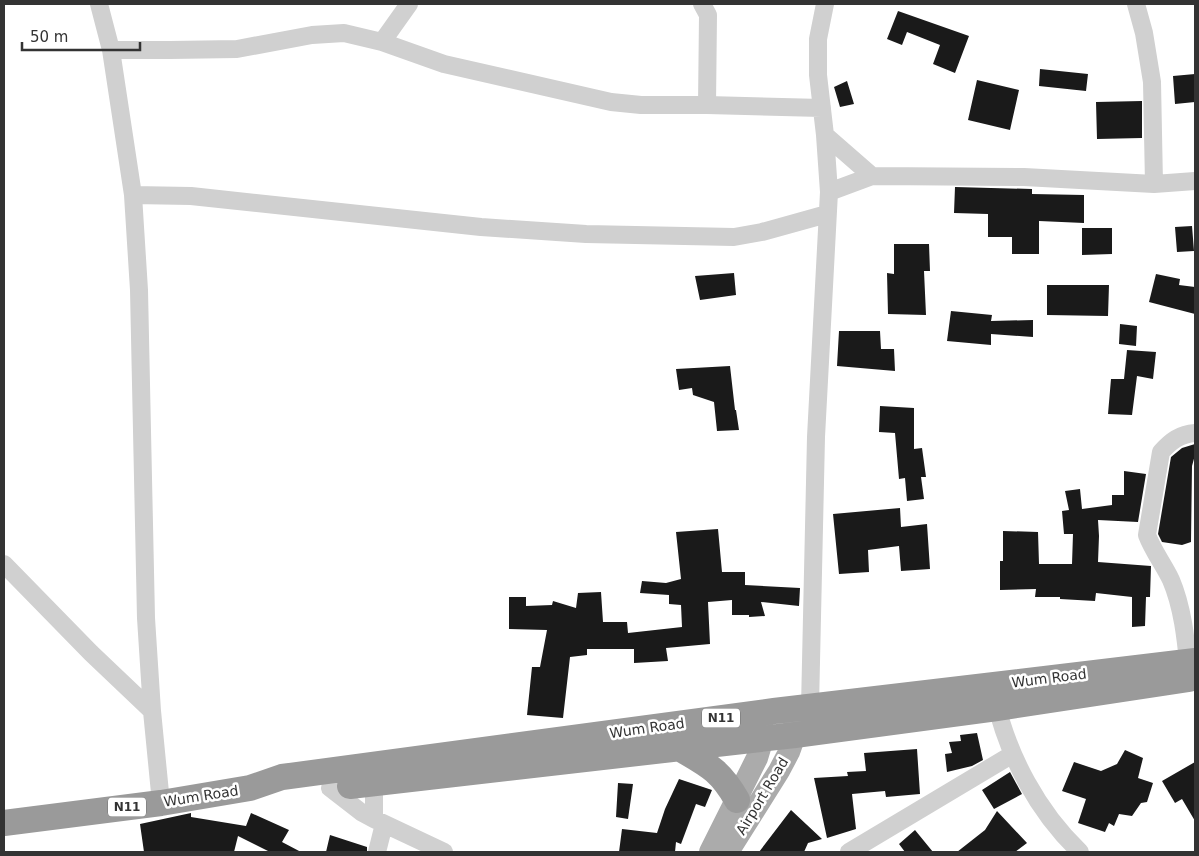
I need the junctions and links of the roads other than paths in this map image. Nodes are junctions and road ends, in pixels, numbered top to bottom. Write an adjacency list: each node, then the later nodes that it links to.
1 (99, 4): 7 (street)
2 (409, 4): 6 (street)
3 (702, 4): 8 (street)
4 (825, 4): 9 (street)
5 (1136, 4): 13 (street)
6 (382, 42): 7 (street); 8 (street)
7 (111, 50): 15 (street)
8 (707, 105): 9 (street)
9 (822, 108): 10 (street)
10 (825, 134): 11 (street); 14 (street)
11 (872, 176): 13 (street); 14 (street)
12 (1195, 181): 13 (street)
13 (1154, 184)
14 (829, 192): 16 (street)
15 (133, 195): 16 (street); 22 (street)
16 (827, 214): 21 (street)
17 (1195, 434): 19 (street)
18 (4, 564): 22 (street)
19 (1192, 670): 20 (highway, Wum Road / N11)
20 (995, 696): 21 (highway, Wum Road / N11); 24 (highway, Wum Road / N11); 27 (street)
21 (802, 708): 23 (highway, Wum Road / N11); 24 (main road, Airport Road)
22 (152, 711): 32 (street)
23 (762, 712): 25 (main road, Airport Road); 29 (highway, Wum Road / N11)
24 (795, 735): 25 (highway, Wum Road / N11); 37 (main road, Airport Road)
25 (763, 738): 26 (highway, Wum Road / N11); 31 (main road, Airport Road)
26 (679, 748): 28 (highway, Wum Road / N11); 31 (highway)
27 (1013, 754): 38 (street); 39 (street)
28 (374, 783): 30 (highway, Wum Road / N11); 34 (street)
29 (250, 788): 30 (highway, Wum Road / N11); 32 (highway, Wum Road / N11)
30 (330, 788): 34 (street)
31 (737, 800): 37 (main road, Airport Road)
32 (161, 803): 33 (highway, Wum Road / N11)
33 (4, 822)
34 (379, 822): 35 (street); 36 (street)
35 (377, 852)
36 (444, 852)
37 (725, 852)
38 (849, 852)
39 (1080, 852)

